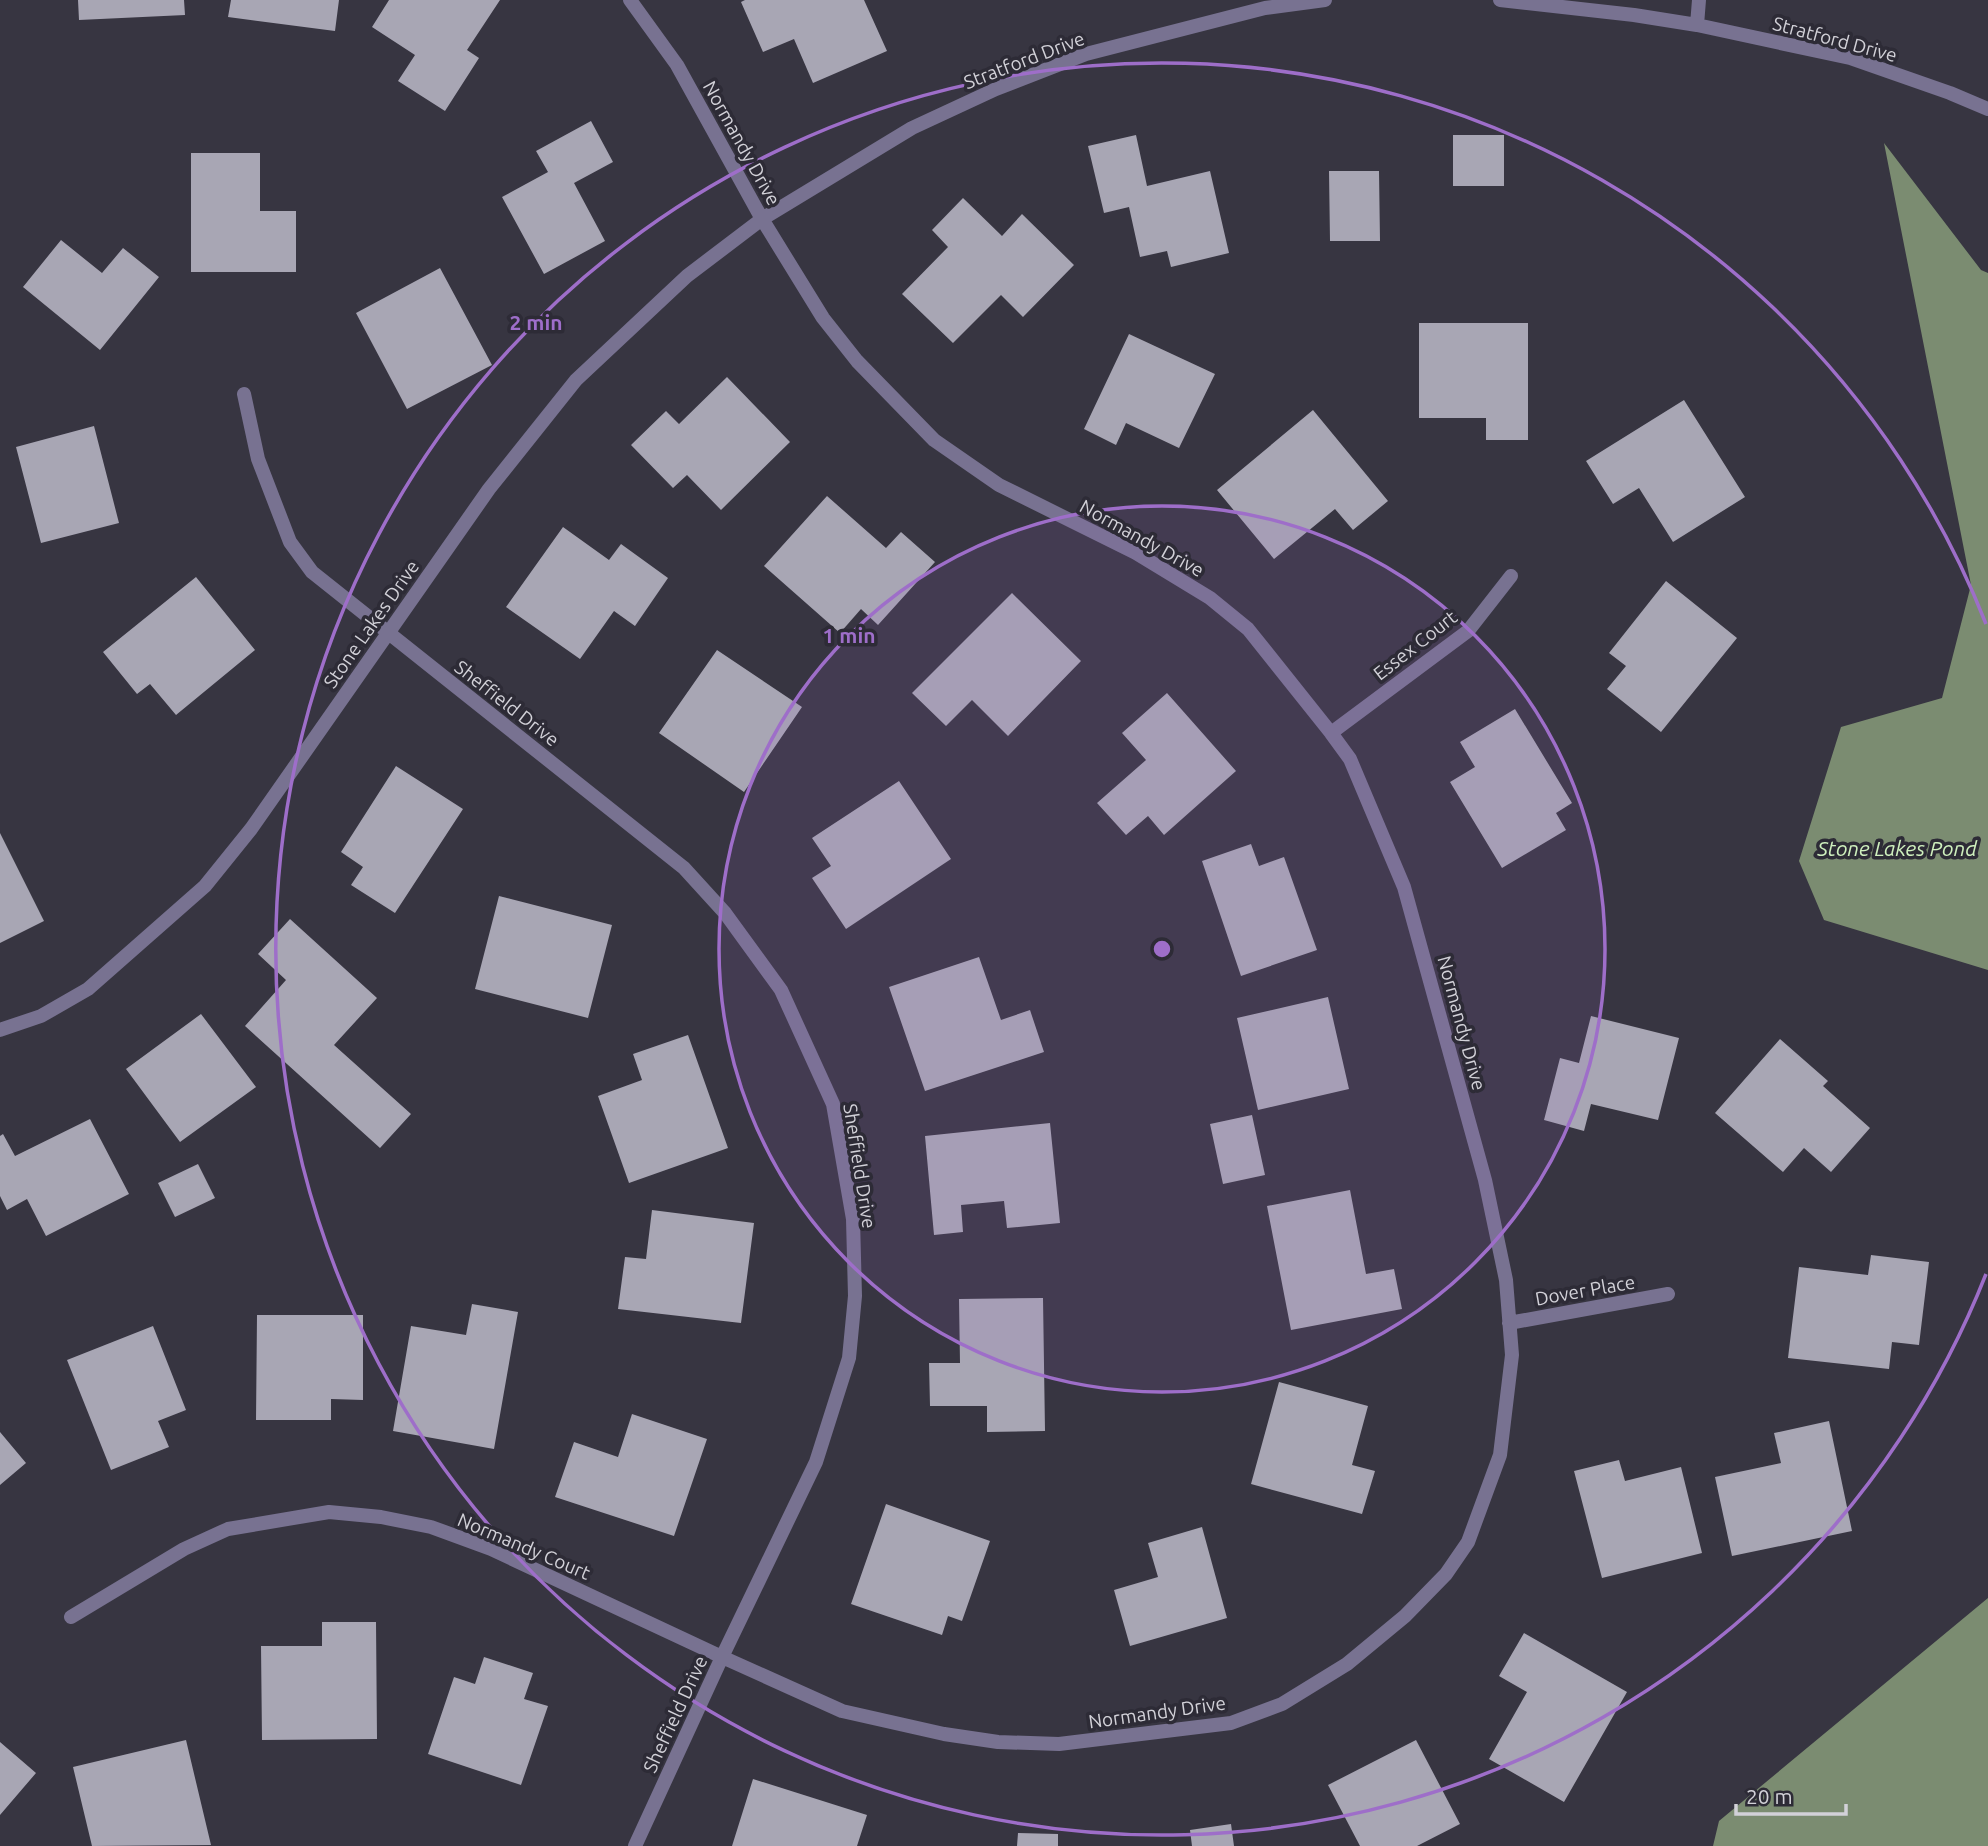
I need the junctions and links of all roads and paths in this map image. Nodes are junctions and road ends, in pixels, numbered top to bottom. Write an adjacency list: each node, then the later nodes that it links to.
1 (629, 0): 10 (street, Normandy Drive)
2 (1325, 0): 6 (street, Stratford Drive)
3 (1500, 0): 7 (street, Stratford Drive)
4 (1635, 0): 7 (street)
5 (1699, 0): 8 (street)
6 (1264, 4): 10 (street, Stratford Drive)
7 (1634, 15): 8 (street, Stratford Drive)
8 (1697, 25): 9 (street, Stratford Drive)
9 (1988, 109)
10 (762, 219): 13 (street, Stone Lakes Drive); 14 (street, Normandy Drive)
11 (244, 394): 13 (street, Sheffield Drive)
12 (1511, 576): 14 (street, Essex Court)
13 (388, 634): 15 (street, Stone Lakes Drive); 19 (street, Sheffield Drive)
14 (1331, 733): 17 (street, Normandy Drive)
15 (0, 1030)
16 (1668, 1294): 17 (street, Dover Place)
17 (1509, 1323): 19 (street, Normandy Drive)
18 (71, 1617): 19 (street, Normandy Court)
19 (722, 1657): 20 (street, Sheffield Drive)
20 (635, 1846)

